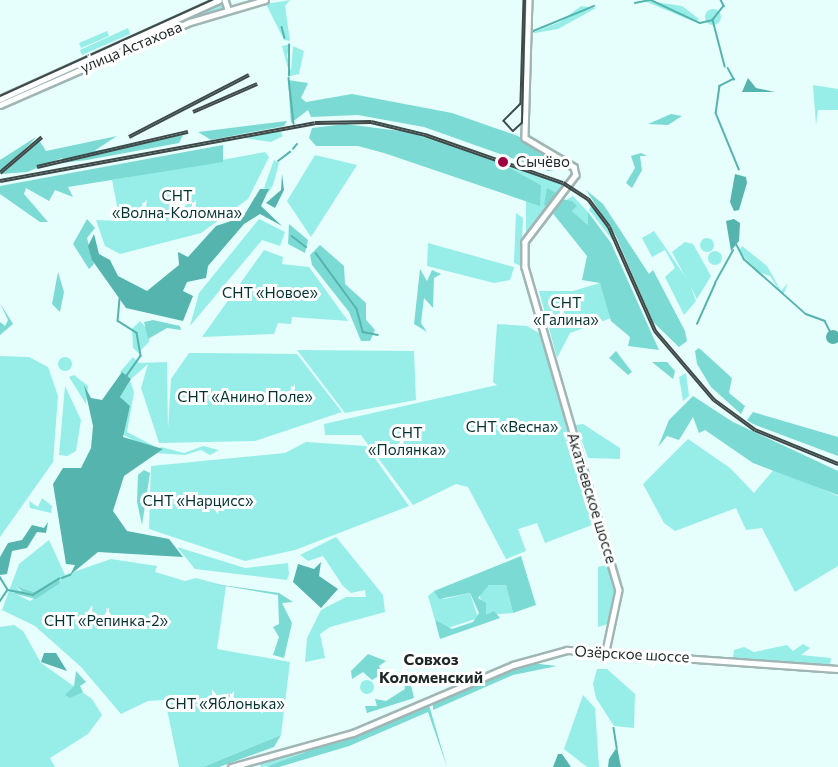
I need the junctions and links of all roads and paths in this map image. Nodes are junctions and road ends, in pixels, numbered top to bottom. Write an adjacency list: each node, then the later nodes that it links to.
1 (219, 0): 6 (main road, улица Астахова)
2 (225, 0): 5 (main road)
3 (263, 0): 5 (main road, улица Астахова)
4 (529, 0): 12 (main road, Акатьевское шоссе)
5 (228, 9): 7 (main road, улица Астахова)
6 (169, 23): 7 (main road); 8 (main road, улица Астахова)
7 (171, 29): 8 (main road, улица Астахова)
8 (155, 33): 9 (main road, улица Астахова)
9 (21, 92): 10 (main road, улица Астахова); 11 (main road, улица Астахова)
10 (0, 99)
11 (0, 105)
12 (606, 651): 13 (main road, Озёрское шоссе); 14 (main road, Озёрское шоссе)
13 (838, 669)
14 (231, 767)

